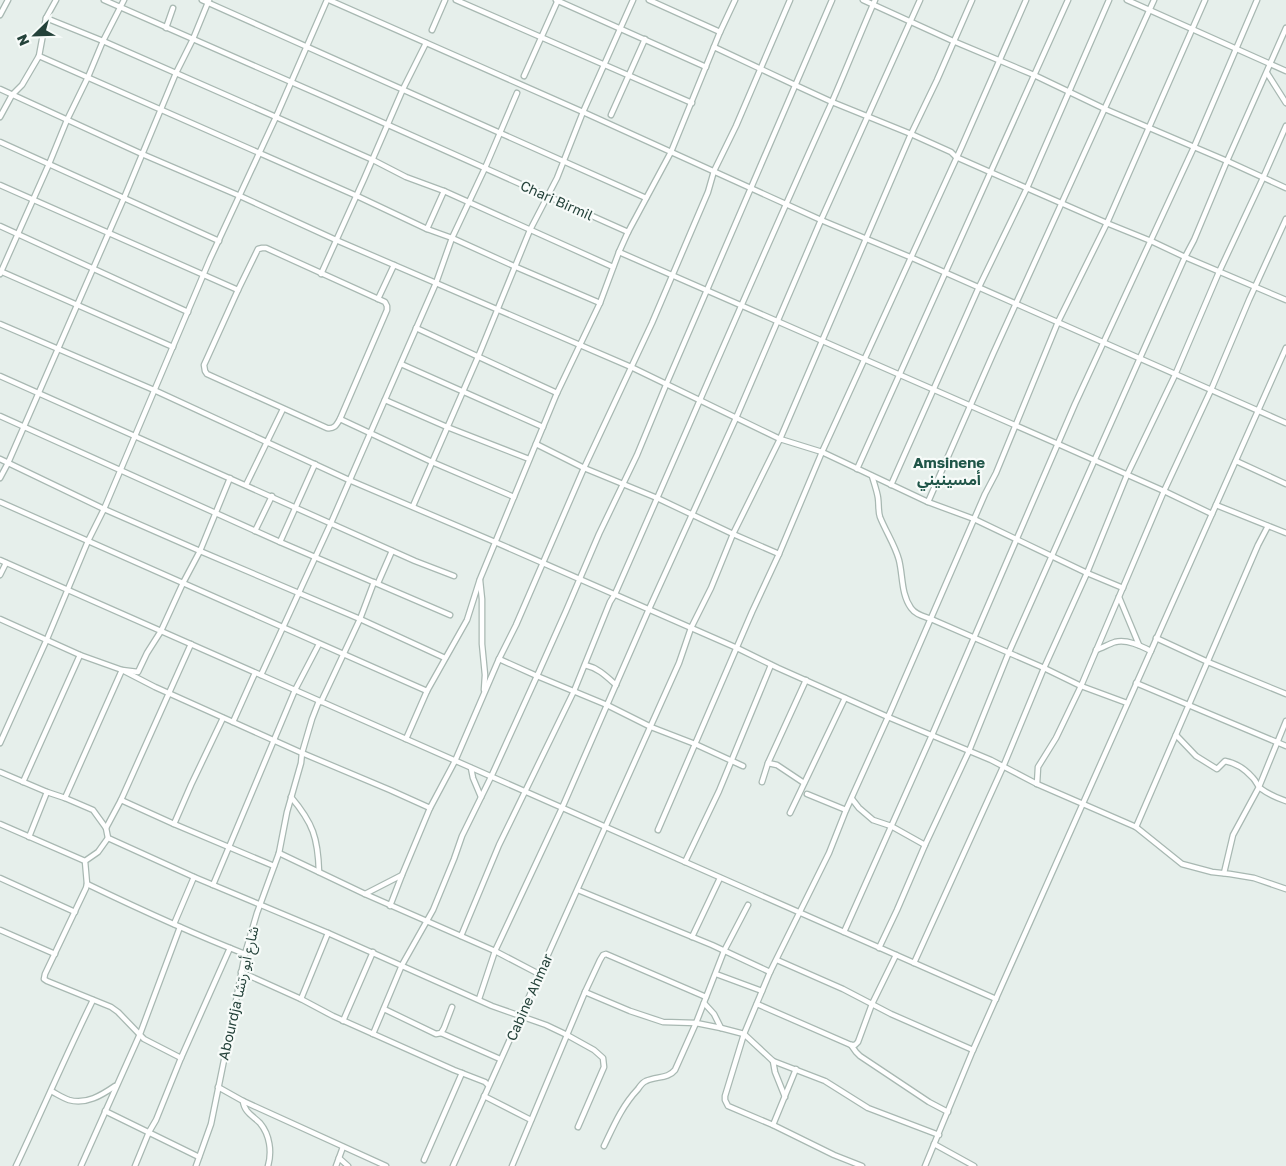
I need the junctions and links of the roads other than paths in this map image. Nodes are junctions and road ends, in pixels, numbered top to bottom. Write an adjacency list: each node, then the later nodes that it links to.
1 (8, 0): 30 (street)
2 (56, 0): 31 (street)
3 (104, 0): 27 (street, Chari Birmil)
4 (124, 0): 27 (street)
5 (202, 0): 25 (street)
6 (328, 0): 44 (street); 45 (street)
7 (445, 0): 37 (street)
8 (456, 0): 39 (street)
9 (557, 0): 34 (street); 39 (street)
10 (633, 0): 34 (street)
11 (649, 0): 38 (street)
12 (735, 0): 38 (street)
13 (790, 0): 53 (street)
14 (832, 0): 62 (street)
15 (863, 0): 26 (street)
16 (920, 0): 32 (street)
17 (972, 0): 43 (street, Cabine Ahmar)
18 (1026, 0): 49 (street)
19 (1068, 0): 58 (street)
20 (1108, 0): 65 (street)
21 (1127, 0): 29 (street)
22 (1154, 0): 29 (street)
23 (1205, 0): 36 (street)
24 (1257, 0): 47 (street)
25 (208, 1): 40 (street); 45 (street)
26 (874, 3): 32 (street); 68 (street)
27 (120, 8): 33 (street, Chari Birmil); 42 (street)
28 (173, 8): 33 (street)
29 (1150, 9): 36 (street); 72 (street)
30 (0, 15)
31 (46, 18): 42 (street); 48 (street)
32 (910, 21): 43 (street); 75 (street)
33 (166, 28): 40 (street, Chari Birmil)
34 (620, 28): 41 (street); 50 (street)
35 (1286, 28): 51 (street)
36 (1192, 29): 47 (street); 81 (street)
37 (432, 30)
38 (720, 32): 46 (street)
39 (542, 37): 50 (street); 59 (street)
40 (193, 40): 55 (street); 61 (street, Chari Birmil)
41 (645, 40): 52 (street); 57 (street)
42 (102, 41): 55 (street); 60 (street)
43 (953, 41): 49 (street); 83 (street, Cabine Ahmar)
44 (426, 43): 64 (street); 73 (street)
45 (306, 47): 61 (street); 64 (street)
46 (714, 47): 52 (street); 53 (street)
47 (1236, 50): 51 (street); 85 (street)
48 (40, 56): 60 (street); 67 (street)
49 (1000, 60): 58 (street); 89 (street)
50 (605, 65): 57 (street); 73 (street)
51 (1270, 65): 54 (street); 56 (street)
52 (706, 67): 69 (street)
53 (760, 70): 62 (street); 95 (street)
54 (1286, 71)
55 (176, 73): 71 (street); 77 (street)
56 (1267, 73): 70 (street); 92 (street)
57 (629, 75): 69 (street); 74 (street)
58 (1034, 75): 65 (street); 96 (street)
59 (524, 76)
60 (88, 77): 71 (street); 78 (street)
61 (291, 82): 77 (street); 79 (street, Chari Birmil)
62 (795, 85): 68 (street); 99 (street)
63 (0, 89): 67 (street)
64 (403, 89): 79 (street); 82 (street)
65 (1069, 92): 72 (street); 100 (street)
66 (516, 93): 82 (street)
67 (12, 95): 76 (street); 78 (street)
68 (832, 102): 75 (street); 110 (street)
69 (692, 103): 86 (street)
70 (1286, 103)
71 (162, 109): 87 (street); 88 (street)
72 (1105, 109): 81 (street); 111 (street)
73 (583, 112): 86 (street); 91 (street)
74 (611, 115)
75 (868, 116): 83 (street); 113 (street)
76 (0, 117)
77 (276, 117): 87 (street); 90 (street)
78 (67, 120): 88 (street); 93 (street)
79 (387, 125): 90 (street); 94 (street, Chari Birmil)
80 (1286, 126): 97 (street)
81 (1148, 128): 85 (street); 114 (street)
82 (500, 132): 91 (street); 94 (street)
83 (911, 134): 89 (street); 122 (street, Cabine Ahmar)
84 (0, 142): 93 (street)
85 (1194, 147): 92 (street); 125 (street)
86 (671, 152): 95 (street); 107 (street)
87 (260, 153): 103 (street); 104 (street)
88 (142, 154): 103 (street); 106 (street)
89 (956, 157): 96 (street); 127 (street)
90 (372, 160): 102 (street); 104 (street)
91 (564, 161): 105 (street); 107 (street)
92 (1227, 161): 97 (street); 128 (street)
93 (49, 164): 106 (street); 108 (street)
94 (485, 168): 105 (street, Chari Birmil); 109 (street)
95 (714, 171): 99 (street); 138 (street)
96 (990, 172): 100 (street); 134 (street)
97 (1264, 178): 101 (street); 135 (street)
98 (0, 185): 108 (street)
99 (751, 188): 110 (street); 143 (street)
100 (1027, 188): 111 (street); 141 (street)
101 (1286, 188)
102 (444, 191): 109 (street); 116 (street)
103 (240, 196): 123 (street); 124 (street)
104 (357, 196): 116 (street); 123 (street)
105 (548, 196): 117 (street); 118 (street, Chari Birmil)
106 (124, 198): 120 (street); 124 (street)
107 (646, 198): 118 (street)
108 (32, 200): 119 (street); 120 (street)
109 (468, 203): 117 (street); 121 (street)
110 (785, 204): 113 (street); 149 (street)
111 (1062, 204): 114 (street); 147 (street)
112 (1286, 219): 140 (street)
113 (821, 220): 122 (street); 152 (street)
114 (1107, 223): 125 (street); 153 (street)
115 (0, 226): 119 (street)
116 (427, 229): 121 (street)
117 (530, 230): 130 (street); 131 (street)
118 (628, 232): 126 (street)
119 (18, 234): 132 (street); 133 (street)
120 (108, 234): 132 (street); 137 (street)
121 (452, 238): 130 (street); 139 (street)
122 (865, 239): 127 (street); 156 (street, Cabine Ahmar)
123 (336, 240): 129 (street); 136 (street)
124 (219, 241): 137 (street)
125 (1151, 241): 128 (street); 157 (street)
126 (619, 252): 131 (street); 138 (street)
127 (910, 257): 134 (street); 164 (street)
128 (1185, 257): 135 (street); 163 (street)
129 (394, 265): 139 (street); 144 (street)
130 (516, 267): 146 (street); 150 (street)
131 (613, 267): 146 (street)
132 (94, 268): 148 (street); 151 (street)
133 (0, 272): 148 (street)
134 (945, 272): 141 (street); 167 (street)
135 (1219, 272): 140 (street); 168 (street)
136 (321, 274): 142 (street); 144 (street)
137 (203, 275): 142 (street); 151 (street)
138 (672, 276): 143 (street); 166 (street)
139 (436, 283): 150 (street); 155 (street)
140 (1256, 286): 145 (street); 173 (street)
141 (979, 287): 147 (street); 172 (street)
142 (238, 290): 180 (street)
143 (707, 291): 149 (street); 170 (street)
144 (378, 299): 184 (street)
145 (1286, 300)
146 (600, 303): 158 (street)
147 (1016, 304): 153 (street); 179 (street)
148 (77, 305): 159 (street); 161 (street)
149 (742, 306): 152 (street); 178 (street)
150 (498, 311): 158 (street); 162 (street)
151 (188, 312): 159 (street)
152 (778, 322): 156 (street); 183 (street)
153 (1058, 322): 157 (street); 186 (street)
154 (0, 324): 161 (street)
155 (416, 328): 162 (street); 165 (street)
156 (822, 342): 164 (street); 192 (street, Cabine Ahmar)
157 (1103, 342): 163 (street); 195 (street)
158 (579, 346): 166 (street); 175 (street)
159 (173, 347): 171 (street)
160 (1286, 348): 181 (street)
161 (58, 349): 171 (street); 176 (street)
162 (478, 357): 174 (street); 175 (street)
163 (1140, 358): 168 (street); 199 (street)
164 (865, 359): 167 (street); 196 (street)
165 (401, 364): 174 (street); 177 (street)
166 (630, 367): 170 (street); 204 (street)
167 (899, 374): 172 (street); 205 (street)
168 (1175, 375): 173 (street); 207 (street)
169 (0, 376): 176 (street)
170 (666, 385): 178 (street); 212 (street)
171 (154, 390): 191 (street); 193 (street)
172 (934, 390): 179 (street); 215 (street)
173 (1211, 390): 181 (street); 216 (street)
174 (463, 392): 188 (street); 189 (street)
175 (557, 392): 189 (street)
176 (38, 393): 187 (street); 191 (street)
177 (385, 400): 188 (street); 190 (street)
178 (700, 401): 183 (street); 219 (street)
179 (970, 406): 186 (street); 221 (street)
180 (283, 408): 184 (street); 193 (street)
181 (1258, 411): 185 (street); 200 (street)
182 (0, 416): 187 (street)
183 (736, 418): 192 (street); 228 (street)
184 (340, 419): 190 (street)
185 (1286, 423)
186 (1015, 426): 195 (street); 229 (street)
187 (24, 427): 201 (street); 206 (street)
188 (448, 427): 198 (street); 202 (street)
189 (543, 427): 194 (street)
190 (370, 434): 202 (street); 211 (street)
191 (135, 436): 206 (street); 210 (street)
192 (780, 439): 196 (street); 234 (street, Cabine Ahmar)
193 (268, 442): 203 (street); 214 (street)
194 (536, 444): 198 (street); 204 (street)
195 (1058, 444): 199 (street); 235 (street)
196 (822, 452): 205 (street); 241 (street)
197 (0, 459): 201 (street)
198 (529, 459): 218 (street)
199 (1094, 461): 207 (street); 242 (street)
200 (1236, 461): 213 (street); 222 (street)
201 (8, 462): 209 (street); 225 (street)
202 (432, 462): 218 (street); 224 (street)
203 (315, 464): 211 (street); 223 (street)
204 (584, 468): 212 (street); 246 (street)
205 (857, 468): 208 (street)
206 (120, 471): 225 (street); 226 (street)
207 (1127, 475): 216 (street); 247 (street)
208 (872, 476): 215 (street); 262 (street)
209 (0, 478)
210 (230, 478): 214 (street); 226 (street)
211 (349, 480): 224 (street); 230 (street)
212 (623, 484): 219 (street); 250 (street)
213 (1286, 484)
214 (246, 485): 217 (street)
215 (891, 485): 221 (street)
216 (1164, 491): 227 (street); 254 (street)
217 (272, 496): 223 (street); 232 (street)
218 (514, 497): 238 (street)
219 (657, 498): 228 (street); 257 (street)
220 (0, 502): 236 (street)
221 (928, 502): 229 (street)
222 (1216, 505): 227 (street); 231 (street)
223 (295, 506): 230 (street); 237 (street)
224 (413, 506): 238 (street)
225 (104, 509): 236 (street); 239 (street)
226 (216, 513): 232 (street); 239 (street)
227 (1212, 514): 268 (street)
228 (692, 515): 234 (street); 259 (street)
229 (974, 519): 235 (street); 262 (street)
230 (331, 524): 240 (street); 243 (street)
231 (1268, 526): 233 (street); 281 (street)
232 (255, 531): 237 (street)
233 (1286, 533)
234 (733, 534): 241 (street); 264 (street, Cabine Ahmar)
235 (1016, 540): 242 (street); 267 (street)
236 (88, 541): 252 (street); 255 (street)
237 (280, 542): 243 (street)
238 (495, 542): 246 (street); 251 (street)
239 (200, 551): 252 (street); 256 (street)
240 (392, 551): 249 (street); 253 (street, Abourdja شارع أبو رتشا)
241 (779, 554): 273 (street)
242 (1051, 556): 247 (street); 276 (street)
243 (315, 557): 253 (street); 256 (street)
244 (0, 560): 245 (street)
245 (6, 563): 248 (street); 255 (street)
246 (542, 563): 250 (street); 280 (street)
247 (1087, 573): 254 (street); 285 (street)
248 (0, 575)
249 (454, 576)
250 (579, 578): 257 (street); 288 (street)
251 (480, 579): 279 (street); 298 (street)
252 (183, 583): 265 (street); 266 (street)
253 (376, 583): 260 (street); 261 (street, Abourdja شارع أبو رتشا)
254 (1123, 588): 258 (street)
255 (67, 590): 266 (street); 269 (street)
256 (298, 593): 261 (street); 265 (street)
257 (615, 594): 259 (street); 283 (street)
258 (1119, 597): 272 (street); 274 (street)
259 (648, 609): 264 (street); 291 (street)
260 (450, 615)
261 (360, 619): 278 (street, Abourdja شارع أبو رتشا); 279 (street)
262 (931, 619): 267 (street); 304 (street)
263 (0, 620): 269 (street)
264 (692, 628): 273 (street); 308 (street, Cabine Ahmar)
265 (282, 629): 271 (street); 287 (street)
266 (161, 631): 270 (street); 286 (street)
267 (974, 637): 276 (street); 310 (street)
268 (1156, 638): 275 (street); 281 (street)
269 (46, 639): 277 (street); 314 (street)
270 (191, 644): 287 (street); 296 (street)
271 (319, 644): 278 (street); 293 (street)
272 (1139, 645): 274 (street); 275 (street)
273 (737, 648): 282 (street); 284 (street); 315 (street)
274 (1096, 650): 292 (street)
275 (1151, 651): 290 (street)
276 (1009, 652): 285 (street); 317 (street)
277 (80, 655): 286 (street); 327 (street)
278 (344, 655): 294 (street); 300 (street, Abourdja شارع أبو رتشا)
279 (445, 658): 294 (street)
280 (499, 658): 288 (street); 298 (street)
281 (1208, 662): 297 (street); 303 (street)
282 (771, 664): 284 (street); 319 (street)
283 (585, 665): 291 (street); 295 (street)
284 (778, 668): 289 (street)
285 (1044, 668): 292 (street); 323 (street)
286 (122, 670): 296 (street); 337 (street)
287 (258, 674): 293 (street); 307 (street)
288 (537, 676): 295 (street); 326 (street)
289 (806, 680): 299 (street); 321 (street)
290 (1136, 683): 301 (street); 303 (street)
291 (616, 685): 302 (street)
292 (1081, 686): 301 (street); 330 (street)
293 (295, 690): 300 (street); 312 (street)
294 (427, 691): 311 (street)
295 (574, 691): 302 (street); 333 (street)
296 (169, 694): 305 (street); 339 (street)
297 (1286, 694)
298 (484, 696): 320 (street)
299 (845, 698): 304 (street); 329 (street)
300 (320, 702): 311 (street); 318 (street, Abourdja شارع أبو رتشا)
301 (1128, 703): 341 (street)
302 (607, 705): 308 (street); 343 (street)
303 (1189, 706): 309 (street); 313 (street)
304 (888, 717): 310 (street); 338 (street)
305 (223, 718): 307 (street); 347 (street)
306 (1286, 721): 313 (street)
307 (233, 722): 312 (street)
308 (651, 727): 315 (street); 349 (street, Cabine Ahmar)
309 (1176, 735): 331 (street); 350 (street)
310 (932, 736): 317 (street); 348 (street)
311 (406, 739): 320 (street)
312 (275, 740): 318 (street); 356 (street)
313 (1277, 742): 316 (street); 331 (street)
314 (0, 743)
315 (695, 744): 319 (street); 352 (street)
316 (1286, 746)
317 (968, 751): 323 (street); 355 (street)
318 (302, 754): 335 (street, Abourdja شارع أبو رتشا); 342 (street)
319 (732, 760): 322 (street); 359 (street)
320 (455, 761): 324 (street); 342 (street)
321 (768, 763): 328 (street); 329 (street)
322 (742, 766)
323 (1003, 767): 330 (street); 394 (street)
324 (471, 768): 326 (street); 336 (street)
325 (0, 772): 327 (street)
326 (491, 776): 333 (street); 336 (street)
327 (23, 782): 332 (street)
328 (762, 782)
329 (804, 783): 345 (street)
330 (1037, 784): 341 (street)
331 (1259, 787): 340 (street); 362 (street)
332 (47, 792): 337 (street); 353 (street)
333 (526, 792): 343 (street); 383 (street)
334 (807, 794): 344 (street)
335 (291, 797): 357 (street, Abourdja شارع أبو رتشا); 361 (street)
336 (481, 797): 377 (street)
337 (65, 798): 351 (street)
338 (852, 798): 344 (street); 348 (street)
339 (121, 800): 347 (street); 351 (street)
340 (1286, 801)
341 (1082, 804): 350 (street); 406 (street)
342 (430, 808): 363 (street)
343 (562, 808): 349 (street); 387 (street)
344 (846, 810): 376 (street)
345 (790, 813)
346 (0, 824): 353 (street)
347 (174, 824): 356 (street)
348 (891, 826): 355 (street); 381 (street)
349 (605, 827): 359 (street); 370 (street, Cabine Ahmar)
350 (1136, 827): 362 (street)
351 (106, 828): 354 (street)
352 (658, 830)
353 (29, 837): 358 (street)
354 (108, 838): 358 (street); 364 (street)
355 (925, 845): 386 (street)
356 (228, 847): 360 (street); 368 (street)
357 (279, 853): 360 (street, Abourdja شارع أبو رتشا); 361 (street)
358 (85, 861): 367 (street)
359 (685, 862): 366 (street)
360 (274, 866): 372 (street, Abourdja شارع أبو رتشا)
361 (319, 872): 371 (street)
362 (1224, 873): 369 (street)
363 (402, 875): 371 (street); 374 (street)
364 (194, 877): 368 (street); 378 (street)
365 (0, 878): 375 (street)
366 (720, 878): 376 (street); 384 (street)
367 (87, 884): 375 (street); 378 (street)
368 (213, 885): 372 (street)
369 (1286, 889)
370 (578, 890): 384 (street); 398 (street, Cabine Ahmar)
371 (365, 894): 374 (street)
372 (261, 904): 382 (street); 391 (street, Abourdja شارع أبو رتشا)
373 (748, 905): 388 (street)
374 (390, 906): 377 (street)
375 (75, 912): 390 (street)
376 (800, 913): 381 (street); 393 (street)
377 (426, 922): 383 (street); 395 (street)
378 (174, 924): 379 (street)
379 (180, 926): 385 (street); 417 (street)
380 (0, 930): 390 (street)
381 (844, 932): 386 (street)
382 (328, 933): 389 (street); 403 (street)
383 (461, 936): 387 (street)
384 (692, 937): 388 (street)
385 (230, 948): 391 (street); 423 (street)
386 (879, 948): 392 (street)
387 (495, 951): 398 (street); 404 (street)
388 (724, 951): 397 (street); 402 (street)
389 (373, 952): 395 (street); 413 (street)
390 (54, 954): 405 (street)
391 (245, 954): 396 (street, Abourdja شارع أبو رتشا)
392 (896, 955): 394 (street); 409 (street)
393 (777, 960): 397 (street); 409 (street)
394 (914, 963): 406 (street)
395 (402, 965): 404 (street); 411 (street)
396 (241, 972): 403 (street); 430 (street, Abourdja شارع أبو رتشا)
397 (770, 972): 400 (street)
398 (539, 974): 412 (street, Cabine Ahmar)
399 (716, 974): 400 (street)
400 (762, 991): 408 (street)
401 (585, 992): 402 (street); 414 (street); 420 (street)
402 (706, 997): 407 (street)
403 (301, 999): 413 (street)
404 (479, 999): 412 (street)
405 (94, 1000): 417 (street); 431 (street)
406 (996, 1000): 422 (street)
407 (704, 1003): 414 (street); 415 (street)
408 (756, 1004): 419 (street); 421 (street)
409 (872, 1004): 421 (street); 422 (street)
410 (452, 1007): 416 (street)
411 (384, 1010): 416 (street); 418 (street)
412 (521, 1016): 420 (street); 424 (street, Cabine Ahmar)
413 (344, 1021): 418 (street)
414 (696, 1023): 415 (street); 443 (street)
415 (721, 1028): 419 (street)
416 (440, 1033): 424 (street)
417 (140, 1034): 423 (street); 429 (street)
418 (373, 1034): 427 (street)
419 (744, 1034): 425 (street); 438 (street)
420 (567, 1035): 437 (street); 439 (street)
421 (851, 1045): 436 (street)
422 (973, 1050): 436 (street)
423 (181, 1058): 440 (street)
424 (500, 1059): 428 (street, Cabine Ahmar)
425 (773, 1061): 426 (street); 433 (street)
426 (796, 1069): 433 (street); 441 (street)
427 (462, 1073): 428 (street); 447 (street)
428 (488, 1085): 432 (street, Cabine Ahmar)
429 (116, 1086): 431 (street); 435 (street)
430 (218, 1087): 434 (street); 445 (street, Abourdja شارع أبو رتشا)
431 (51, 1091): 448 (street)
432 (484, 1096): 437 (street); 456 (street, Cabine Ahmar)
433 (785, 1097): 438 (street)
434 (242, 1101): 444 (street); 452 (street)
435 (105, 1111): 440 (street); 449 (street)
436 (948, 1112): 441 (street)
437 (531, 1120): 457 (street)
438 (773, 1125): 458 (street)
439 (578, 1127)
440 (149, 1132): 445 (street); 450 (street)
441 (939, 1135): 442 (street)
442 (934, 1144): 459 (street); 460 (street)
443 (604, 1146)
444 (343, 1147): 446 (street); 455 (street)
445 (199, 1157): 451 (street, Abourdja شارع أبو رتشا)
446 (339, 1158): 453 (street); 454 (street)
447 (424, 1160)
448 (16, 1166)
449 (81, 1166)
450 (135, 1166)
451 (196, 1166)
452 (268, 1166)
453 (336, 1166)
454 (348, 1166)
455 (386, 1166)
456 (453, 1166)
457 (512, 1166)
458 (862, 1166)
459 (925, 1166)
460 (974, 1166)

